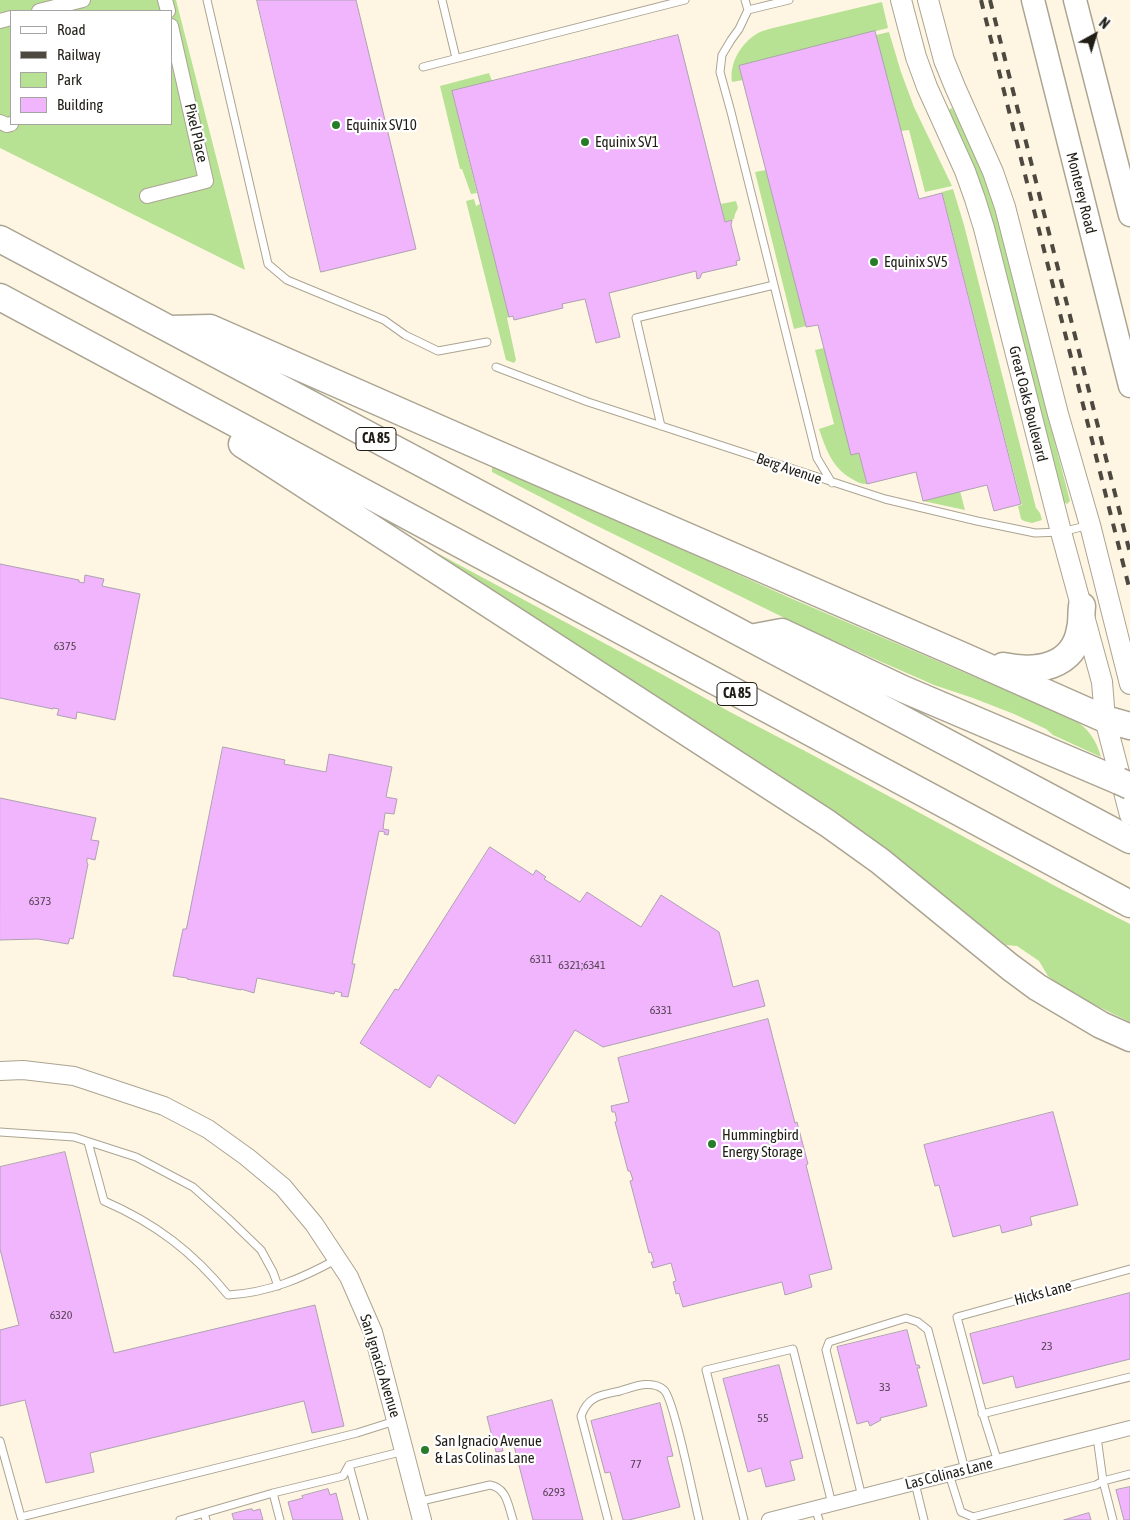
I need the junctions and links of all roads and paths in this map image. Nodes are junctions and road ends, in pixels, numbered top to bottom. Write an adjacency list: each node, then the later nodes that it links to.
1 (83, 0): 12 (street)
2 (207, 0): 25 (lane)
3 (442, 0): 16 (lane)
4 (685, 0): 16 (lane)
5 (745, 0): 13 (lane)
6 (789, 0): 13 (lane)
7 (901, 0): 32 (main road, Great Oaks Boulevard)
8 (910, 0): 14 (main road)
9 (928, 0): 14 (main road, Great Oaks Boulevard)
10 (1033, 0): 27 (main road, Monterey Road)
11 (1075, 0): 20 (main road)
12 (43, 10)
13 (748, 10): 22 (lane)
14 (935, 29): 31 (main road, Great Oaks Boulevard)
15 (172, 35): 18 (street, Pixel Place)
16 (456, 58): 17 (lane)
17 (423, 67)
18 (177, 81): 19 (street, Pixel Place)
19 (147, 196)
20 (1130, 215)
21 (0, 239): 24 (highway, CA 85)
22 (774, 285): 29 (lane); 30 (lane)
23 (0, 297): 28 (highway, CA 85)
24 (170, 329): 34 (highway, CA 85); 35 (highway)
25 (487, 342)
26 (496, 367): 29 (lane, Berg Avenue)
27 (1130, 386)
28 (209, 409): 42 (highway, CA 85); 43 (highway)
29 (661, 426): 30 (lane, Berg Avenue)
30 (832, 483): 32 (lane, Berg Avenue)
31 (1090, 525): 32 (lane, Berg Avenue); 36 (main road, Great Oaks Boulevard)
32 (1061, 532): 33 (main road, Great Oaks Boulevard)
33 (1082, 606): 35 (highway); 37 (main road, Great Oaks Boulevard)
34 (750, 638): 39 (highway, bridge); 41 (highway, CA 85)
35 (963, 656): 37 (highway)
36 (1130, 684)
37 (1105, 719): 38 (highway); 40 (main road, Great Oaks Boulevard)
38 (1130, 726)
39 (1130, 786)
40 (1130, 816)
41 (1130, 840)
42 (1130, 904)
43 (1130, 1038)
44 (0, 1071): 47 (street, San Ignacio Avenue)
45 (0, 1132): 46 (lane)
46 (88, 1142): 49 (lane); 49 (lane)
47 (337, 1259): 49 (lane); 52 (street, San Ignacio Avenue)
48 (1130, 1269): 51 (lane, Hicks Lane)
49 (278, 1286)
50 (1130, 1377): 51 (lane)
51 (982, 1414): 57 (lane)
52 (397, 1420): 55 (lane); 56 (street, San Ignacio Avenue)
53 (1130, 1428): 54 (street, Las Colinas Lane)
54 (1097, 1437): 57 (street, Las Colinas Lane); 62 (lane)
55 (0, 1441)
56 (405, 1451): 58 (lane); 66 (street, San Ignacio Avenue)
57 (998, 1462): 59 (street, Las Colinas Lane)
58 (349, 1465): 64 (lane); 73 (lane)
59 (965, 1470): 60 (street, Las Colinas Lane); 65 (lane)
60 (949, 1474): 63 (street, Las Colinas Lane); 68 (lane)
61 (1130, 1474): 62 (lane)
62 (1103, 1481): 68 (lane); 82 (lane)
63 (916, 1483): 65 (street, Las Colinas Lane); 80 (lane)
64 (273, 1493): 70 (lane); 72 (lane)
65 (862, 1496): 67 (street, Las Colinas Lane)
66 (417, 1502): 74 (street, San Ignacio Avenue); 75 (lane)
67 (832, 1504): 69 (street, Las Colinas Lane); 78 (lane)
68 (961, 1512): 81 (lane)
69 (817, 1514): 79 (street, Las Colinas Lane)
70 (205, 1516): 71 (lane)
71 (180, 1520)
72 (280, 1520)
73 (364, 1520)
74 (422, 1520)
75 (512, 1520)
76 (608, 1520): 77 (lane)
77 (699, 1520)
78 (744, 1520)
79 (769, 1520)
80 (924, 1520)
81 (963, 1520)
82 (1113, 1520)

